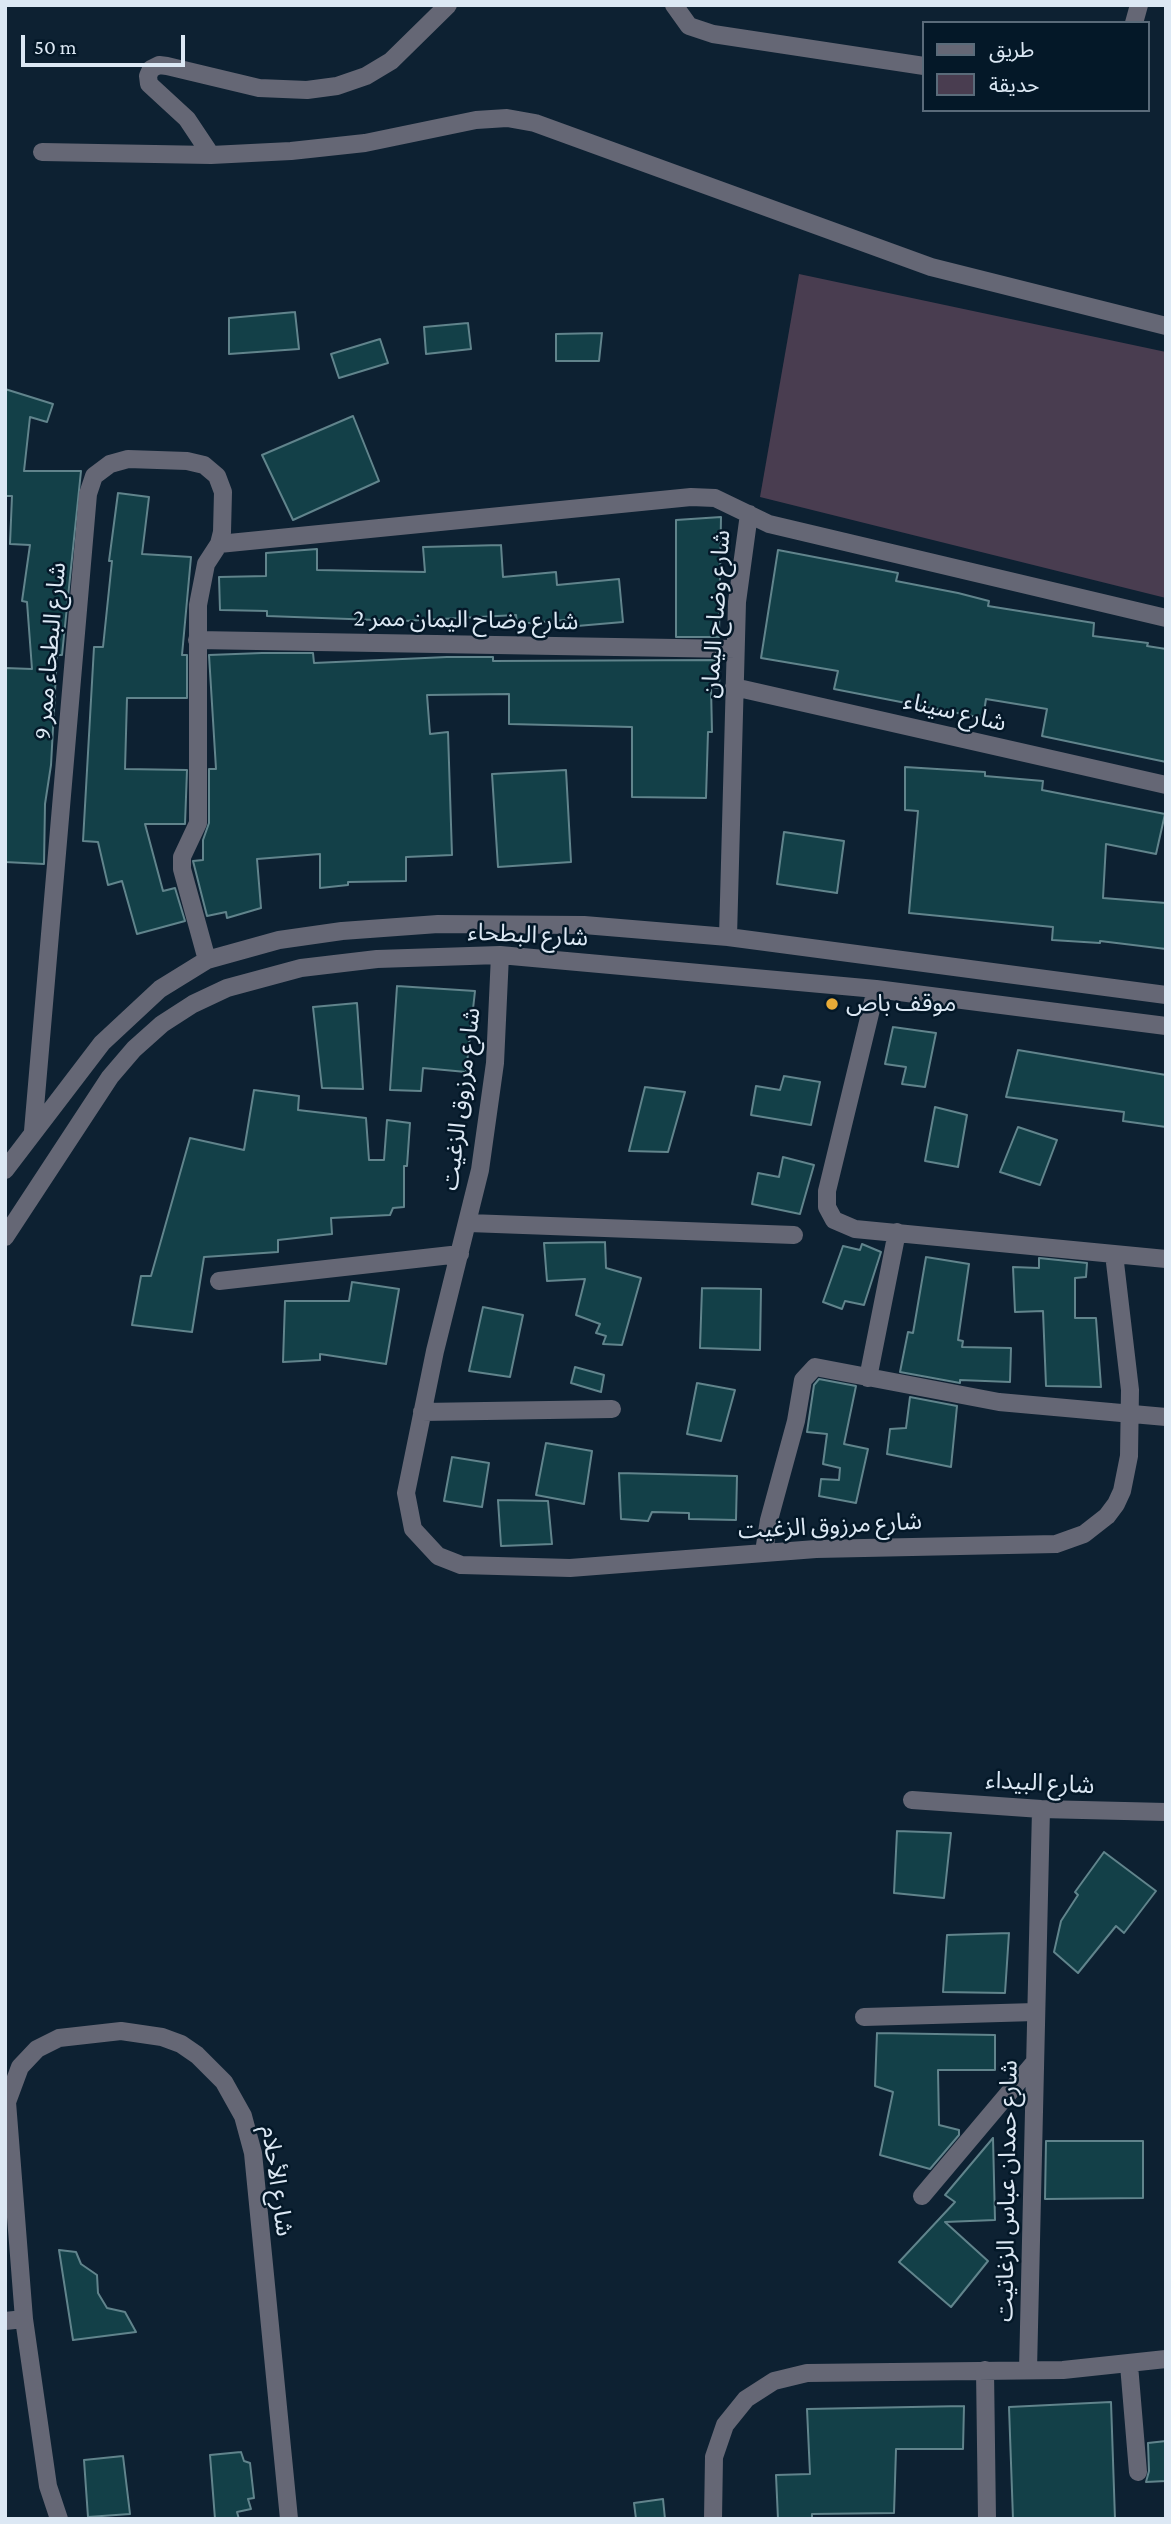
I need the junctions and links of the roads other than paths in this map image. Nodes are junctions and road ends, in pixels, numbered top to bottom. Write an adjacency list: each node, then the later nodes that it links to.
1 (449, 5): 5 (street)
2 (674, 5): 3 (street)
3 (922, 66)
4 (42, 152): 5 (street)
5 (211, 155): 6 (street)
6 (1166, 326)
7 (749, 514): 8 (street); 9 (street, شارع وضاح اليمان); 11 (street, شارع وضاح اليمان)
8 (219, 544): 10 (street, شارع البطحاء ممر 9); 22 (street, شارع البطحاء ممر 9)
9 (1166, 618)
10 (197, 640): 11 (street, شارع وضاح اليمان ممر 2); 18 (street, شارع البطحاء ممر 9)
11 (735, 649): 12 (street, شارع وضاح اليمان)
12 (734, 687): 13 (street, شارع سيناء); 15 (street, شارع وضاح اليمان)
13 (1166, 785)
14 (480, 923): 15 (street, شارع البطحاء); 16 (street); 18 (street, شارع البطحاء)
15 (728, 937): 20 (street, شارع البطحاء)
16 (480, 955): 17 (street, شارع البطحاء); 27 (street, شارع البطحاء)
17 (500, 955): 19 (street, شارع البطحاء); 24 (street, شارع مرزوق الزغيت)
18 (207, 960): 22 (street, شارع البطحاء)
19 (876, 989): 21 (street, شارع البطحاء); 25 (street)
20 (1166, 995)
21 (1166, 1026)
22 (33, 1132): 23 (street, شارع البطحاء)
23 (5, 1170)
24 (469, 1223): 26 (street); 28 (street, شارع مرزوق الزغيت)
25 (897, 1233): 29 (street); 32 (street)
26 (794, 1235)
27 (5, 1237)
28 (460, 1254): 31 (street); 34 (street, شارع مرزوق الزغيت)
29 (1114, 1254): 30 (street); 35 (street, شارع مرزوق الزغيت)
30 (1166, 1259)
31 (219, 1281)
32 (868, 1378): 35 (street); 37 (street)
33 (612, 1409): 34 (street)
34 (422, 1412): 37 (street, شارع مرزوق الزغيت)
35 (1131, 1415): 36 (street); 37 (street, شارع مرزوق الزغيت)
36 (1166, 1417)
37 (764, 1552)
38 (912, 1800): 39 (street, شارع البيداء)
39 (1041, 1809): 40 (street, شارع البيداء); 41 (street, شارع حمدان عباس الزغاتيت)
40 (1166, 1812)
41 (1035, 2012): 42 (street); 43 (street, شارع حمدان عباس الزغاتيت)
42 (863, 2017)
43 (1034, 2063): 44 (street); 50 (street, شارع حمدان عباس الزغاتيت)
44 (922, 2196)
45 (24, 2319): 46 (street); 52 (street, شارع الأحلام); 53 (street, شارع الأحلام)
46 (5, 2321)
47 (1166, 2359): 48 (street)
48 (1129, 2365): 50 (street); 51 (street)
49 (985, 2370): 50 (street); 54 (street); 55 (street)
50 (1028, 2370)
51 (1138, 2472)
52 (59, 2519)
53 (289, 2519)
54 (713, 2519)
55 (987, 2519)

